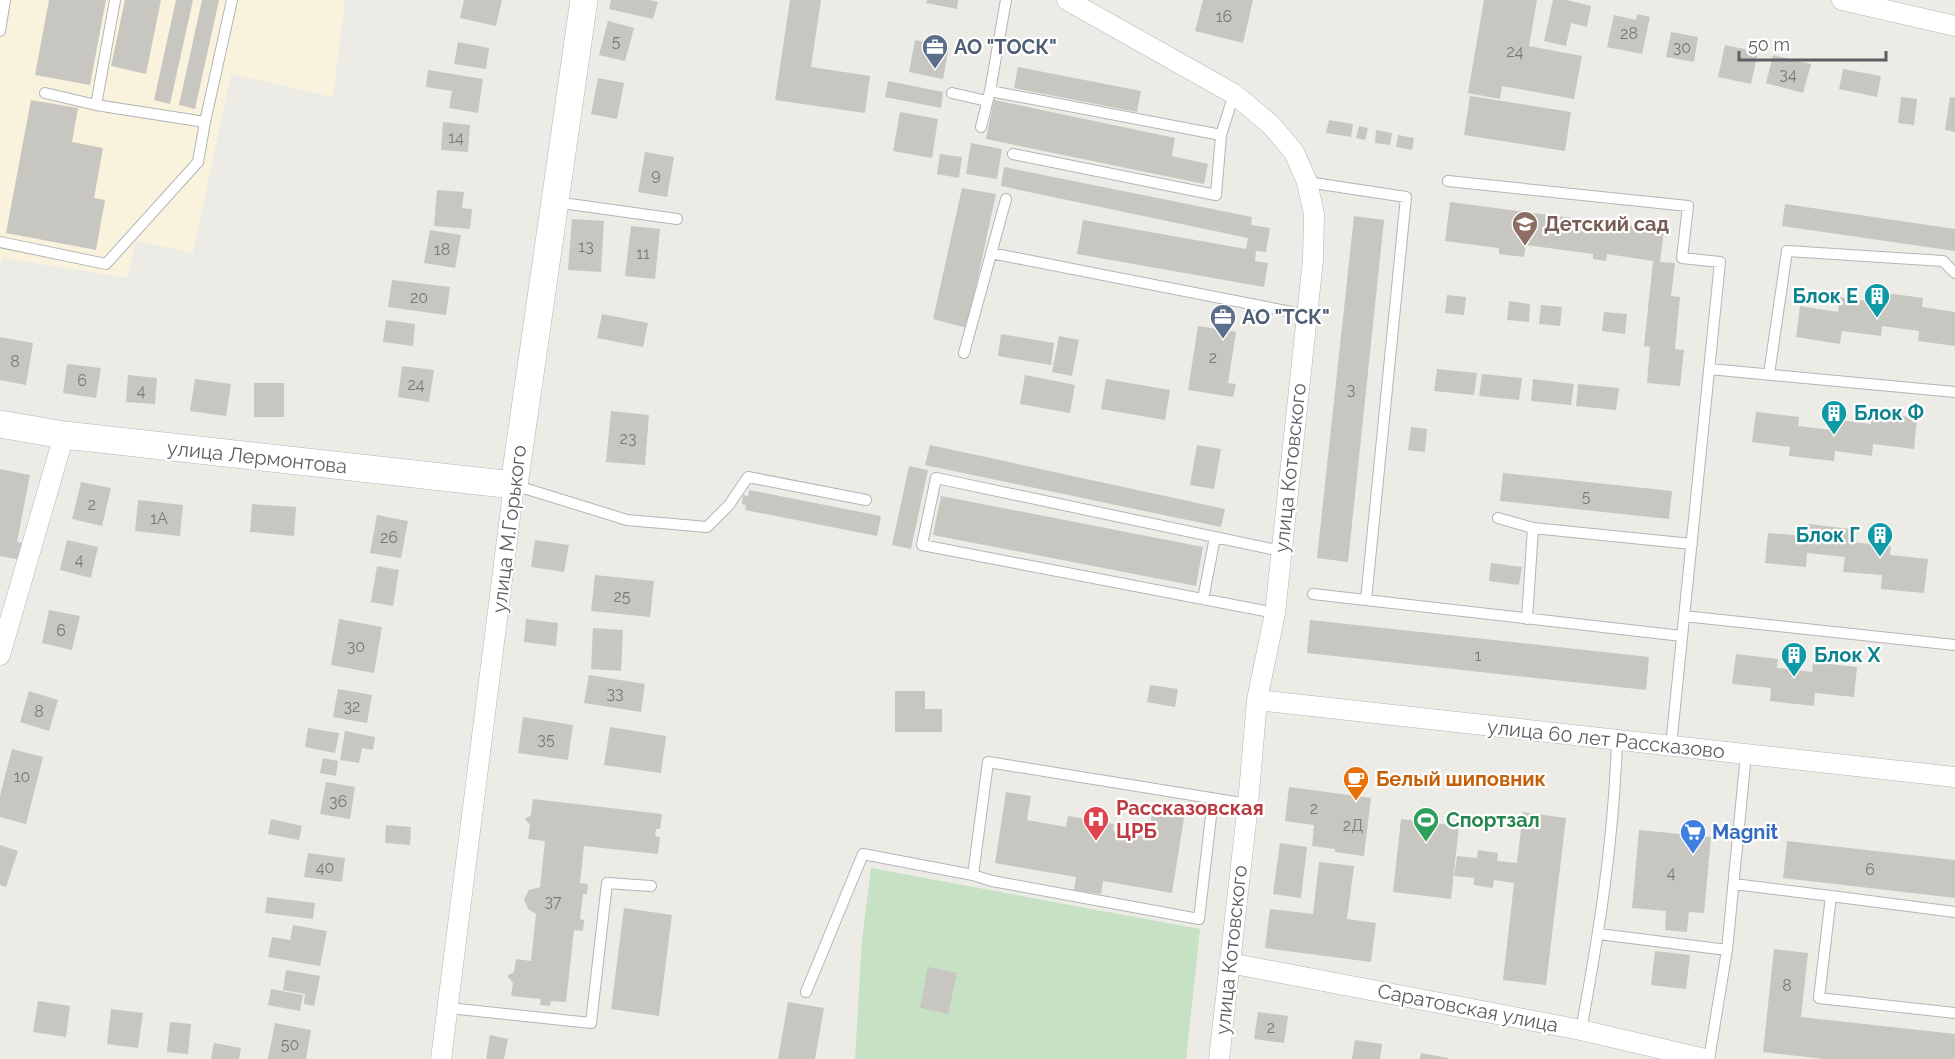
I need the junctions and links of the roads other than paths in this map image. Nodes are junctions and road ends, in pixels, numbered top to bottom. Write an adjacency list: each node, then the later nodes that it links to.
1 (5, 0): 10 (lane)
2 (115, 0): 15 (lane)
3 (232, 0): 16 (lane)
4 (584, 0): 23 (street, улица М.Горького)
5 (1005, 0): 14 (lane)
6 (1067, 0): 13 (street, улица Котовского)
7 (1842, 0): 8 (street)
8 (1905, 7): 9 (street)
9 (1955, 26)
10 (0, 31)
11 (45, 93): 15 (lane)
12 (952, 93): 14 (lane)
13 (1234, 94): 18 (lane); 21 (street, улица Котовского)
14 (988, 96): 17 (lane); 18 (lane)
15 (96, 105): 16 (lane)
16 (205, 122): 25 (lane)
17 (981, 127)
18 (1221, 135): 19 (lane)
19 (1013, 154)
20 (1448, 181): 30 (lane)
21 (1307, 182): 28 (street, улица Котовского); 44 (lane)
22 (1006, 200): 26 (lane)
23 (555, 201): 24 (lane); 35 (street, улица М.Горького)
24 (677, 219)
25 (0, 242)
26 (992, 253): 28 (lane); 29 (lane)
27 (1955, 273): 31 (lane)
28 (1306, 315): 41 (street, улица Котовского)
29 (964, 353)
30 (1709, 369): 31 (lane); 40 (lane)
31 (1769, 374): 32 (lane)
32 (1955, 392)
33 (0, 424): 34 (street, улица Лермонтова)
34 (64, 435): 35 (street, улица Лермонтова); 50 (street)
35 (514, 485): 36 (lane); 67 (street, улица М.Горького)
36 (866, 500)
37 (1498, 518): 38 (lane)
38 (1533, 528): 40 (lane); 47 (lane)
39 (1215, 537): 41 (lane); 43 (lane); 43 (lane)
40 (1692, 544): 46 (lane)
41 (1281, 551): 45 (street, улица Котовского)
42 (1313, 594): 44 (lane)
43 (1203, 599): 45 (lane)
44 (1366, 600): 47 (lane)
45 (1275, 613): 51 (street, улица Котовского)
46 (1684, 616): 48 (lane); 49 (lane)
47 (1527, 619): 48 (lane)
48 (1682, 636): 53 (lane)
49 (1955, 645)
50 (0, 655)
51 (1257, 700): 52 (street, улица 60 лет Рассказово); 57 (street, улица Котовского)
52 (1617, 740): 53 (street, улица 60 лет Рассказово); 63 (lane)
53 (1671, 746): 54 (street, улица 60 лет Рассказово)
54 (1746, 754): 55 (street, улица 60 лет Рассказово); 59 (lane)
55 (1955, 777)
56 (1213, 799): 57 (lane); 58 (lane); 58 (lane)
57 (1248, 804): 65 (street, улица Котовского)
58 (973, 875): 66 (lane)
59 (1734, 884): 61 (lane); 64 (lane)
60 (651, 886): 67 (lane)
61 (1831, 896): 62 (lane); 68 (lane)
62 (1955, 912)
63 (1599, 934): 64 (lane); 69 (lane)
64 (1727, 950): 72 (lane)
65 (1229, 963): 69 (street, Саратовская улица); 71 (street, улица Котовского)
66 (806, 992)
67 (449, 1008): 70 (street, улица М.Горького)
68 (1955, 1013)
69 (1581, 1030): 72 (street, Саратовская улица)
70 (441, 1059)
71 (1219, 1059)
72 (1707, 1059)

